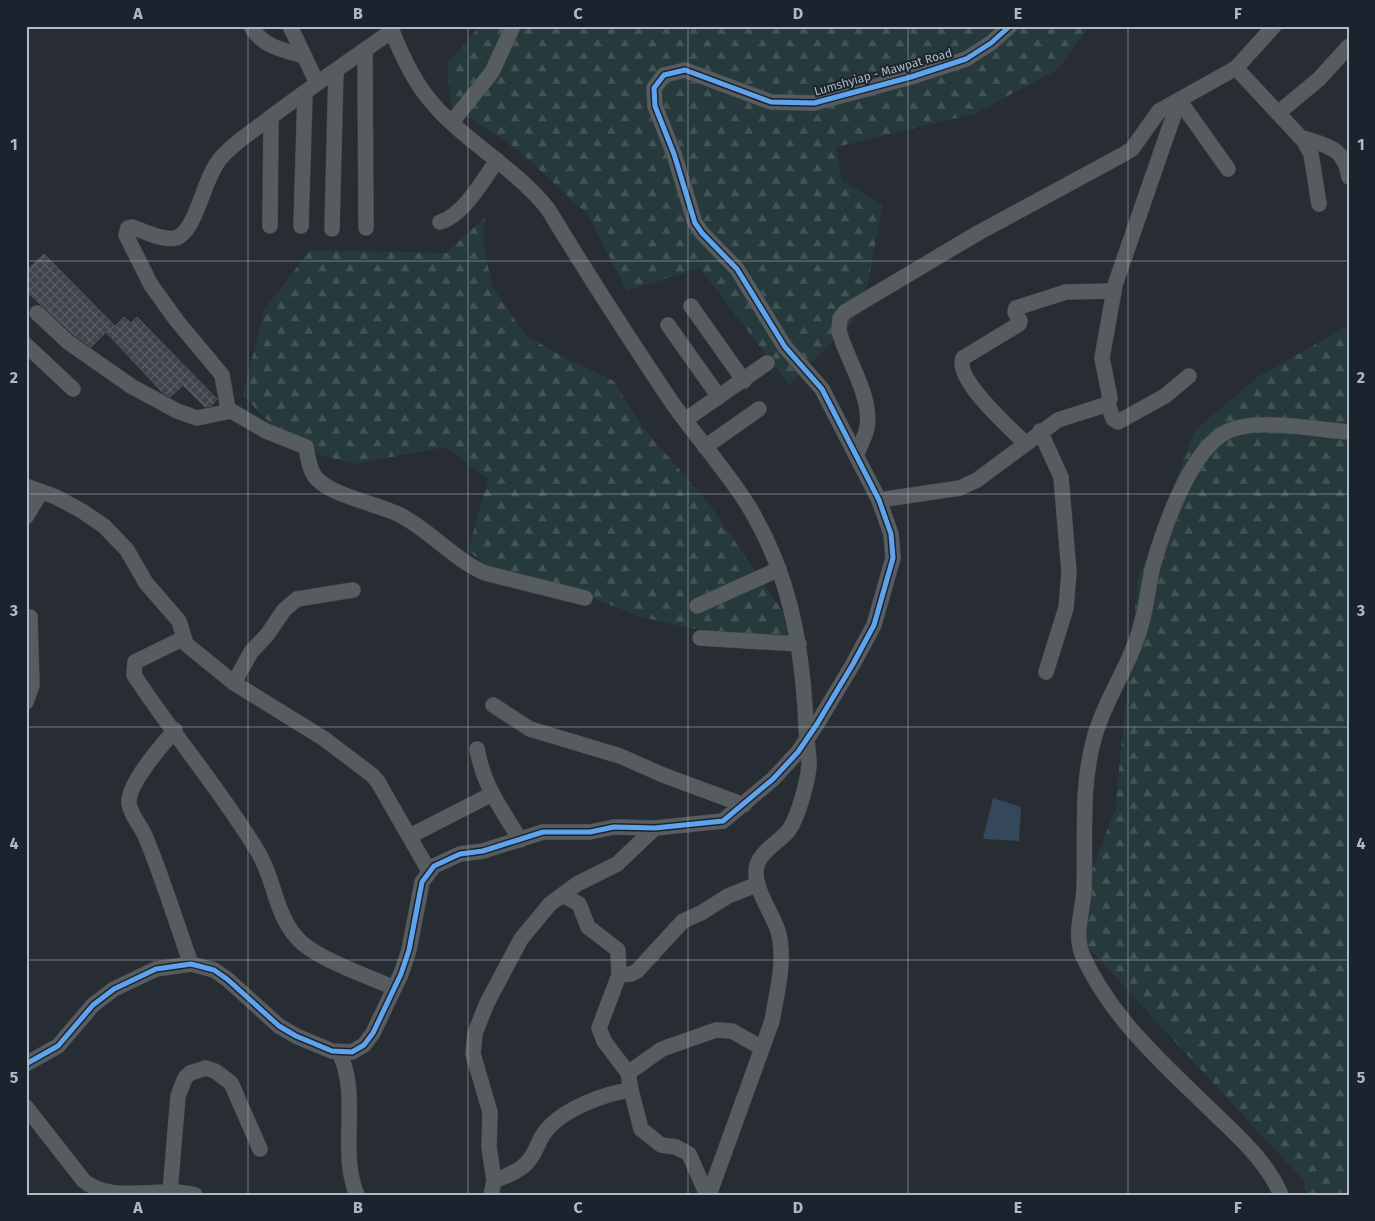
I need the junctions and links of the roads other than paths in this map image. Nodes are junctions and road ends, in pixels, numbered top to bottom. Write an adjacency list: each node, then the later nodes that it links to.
1 (251, 26): 9 (street)
2 (290, 26): 9 (street)
3 (514, 26): 17 (street)
4 (1010, 26): 46 (street, Lumshyiap - Mawpat Road)
5 (1274, 26): 10 (street)
6 (391, 29): 8 (street); 17 (street)
7 (1349, 46): 15 (street)
8 (365, 50): 11 (street); 26 (street)
9 (304, 56): 12 (street)
10 (1236, 68): 14 (street); 15 (street)
11 (336, 70): 12 (street); 27 (street)
12 (318, 84): 13 (street)
13 (305, 93): 16 (street); 25 (street)
14 (1179, 100): 20 (street); 28 (street); 46 (street)
15 (1278, 112): 18 (street)
16 (271, 117): 24 (street); 40 (street)
17 (452, 122): 19 (street)
18 (1300, 137): 21 (street); 22 (street)
19 (497, 160): 23 (street); 41 (street)
20 (1228, 169)
21 (1349, 177)
22 (1319, 204)
23 (440, 222)
24 (270, 226)
25 (301, 226)
26 (366, 228)
27 (332, 229)
28 (1114, 291): 38 (street); 44 (street)
29 (692, 306): 35 (street)
30 (37, 313): 40 (street)
31 (668, 325): 37 (street)
32 (26, 345): 36 (street)
33 (767, 363): 35 (street)
34 (1189, 376): 38 (street)
35 (744, 381): 37 (street)
36 (73, 389)
37 (720, 397): 41 (street)
38 (1108, 404): 42 (street)
39 (759, 409): 45 (street)
40 (231, 411): 53 (street)
41 (685, 420): 45 (street)
42 (1040, 431): 44 (street); 59 (street)
43 (1349, 432): 92 (street)
44 (1026, 443): 49 (street)
45 (705, 447): 51 (street)
46 (857, 454): 49 (street, Lumshyiap - Mawpat Road)
47 (26, 486): 48 (street)
48 (42, 492): 50 (street); 56 (street)
49 (879, 500): 64 (street, Lumshyiap - Mawpat Road)
50 (26, 518)
51 (779, 569): 54 (street); 58 (street)
52 (353, 590): 60 (street)
53 (585, 598)
54 (697, 606)
55 (30, 616): 61 (street)
56 (184, 638): 60 (street); 63 (street)
57 (700, 638): 58 (street)
58 (799, 644): 64 (street)
59 (1046, 672)
60 (234, 682): 69 (street)
61 (26, 702)
62 (493, 705): 67 (street)
63 (175, 730): 74 (street); 76 (street)
64 (806, 740): 67 (street, Lumshyiap - Mawpat Road); 72 (street)
65 (477, 749): 66 (street)
66 (492, 794): 69 (street); 70 (street)
67 (744, 805): 68 (street, Lumshyiap - Mawpat Road)
68 (655, 828): 70 (street, Lumshyiap - Mawpat Road); 73 (street)
69 (410, 836): 71 (street)
70 (520, 840): 71 (street, Lumshyiap - Mawpat Road)
71 (429, 871): 76 (street)
72 (758, 884): 75 (street); 77 (street)
73 (563, 894): 75 (street); 85 (street)
74 (191, 964): 78 (street); 79 (street)
75 (619, 975): 80 (street)
76 (394, 988): 78 (street)
77 (762, 1048): 80 (street); 84 (street)
78 (339, 1052): 89 (street)
79 (26, 1064)
80 (628, 1074): 81 (street)
81 (631, 1090): 85 (street); 90 (street)
82 (26, 1107): 86 (street)
83 (260, 1149): 87 (street)
84 (716, 1177): 90 (street); 91 (street)
85 (493, 1188)
86 (94, 1192): 87 (street)
87 (170, 1192): 88 (street)
88 (195, 1195)
89 (357, 1195)
90 (708, 1195)
91 (722, 1195)
92 (1281, 1195)

